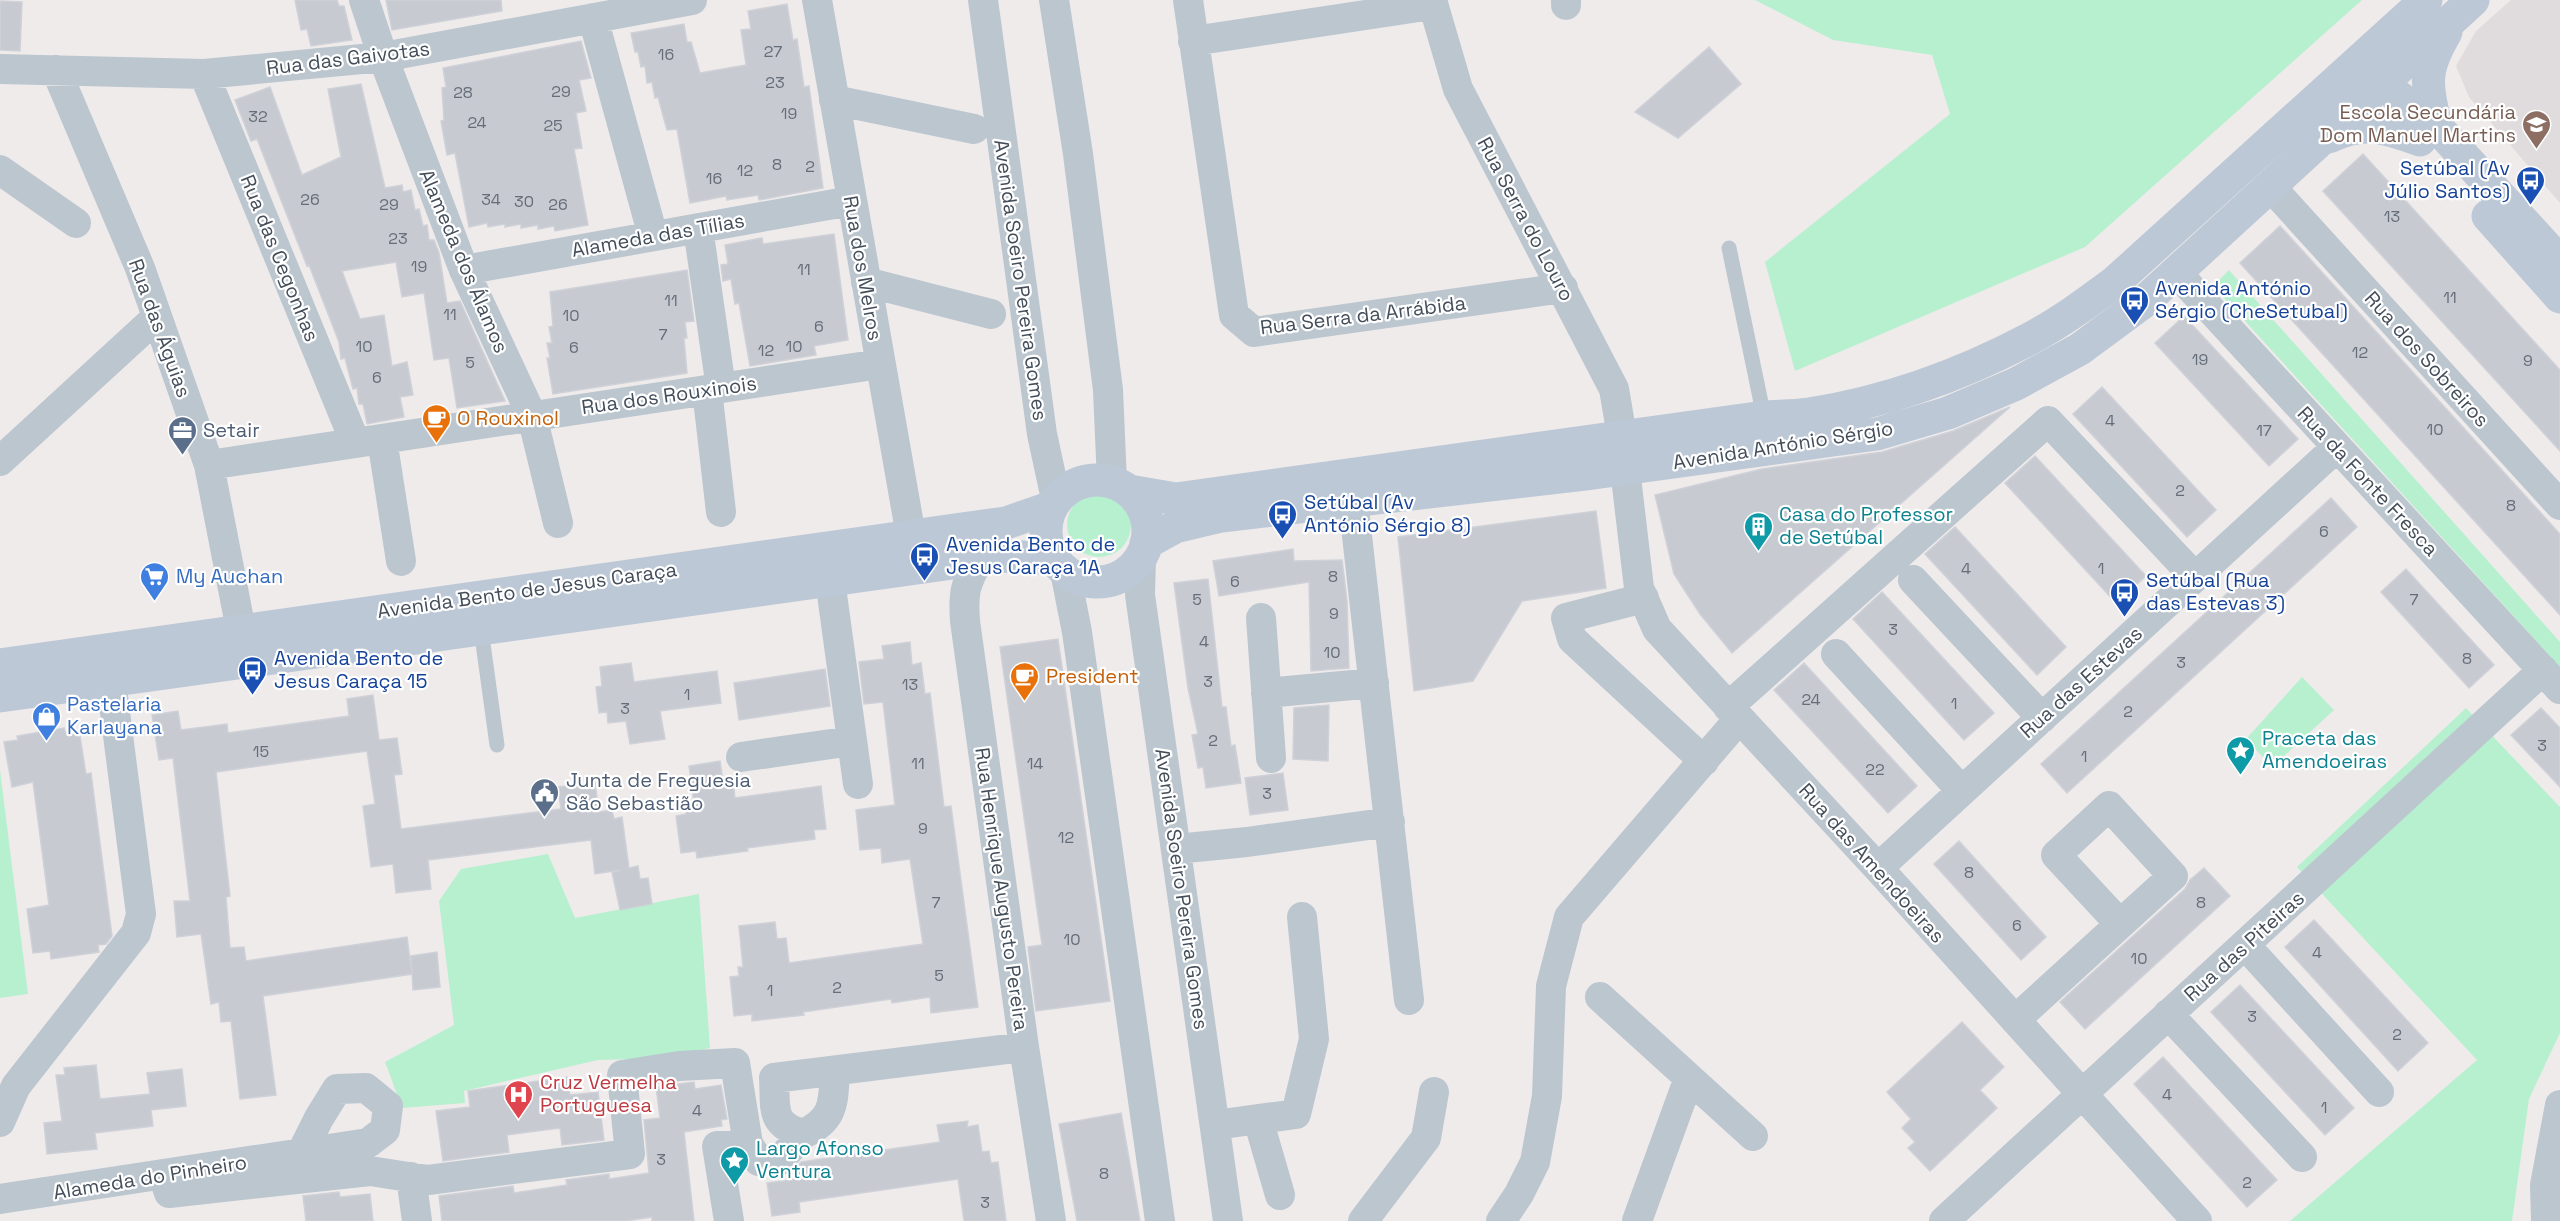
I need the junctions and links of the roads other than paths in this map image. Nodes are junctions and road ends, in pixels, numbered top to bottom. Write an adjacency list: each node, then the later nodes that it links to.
1 (364, 0): 13 (street, Alameda dos Álamos)
2 (692, 0): 11 (street, Rua das Gaivotas)
3 (817, 0): 18 (street, Rua dos Melros)
4 (983, 0): 49 (street, Avenida Soeiro Pereira Gomes)
5 (1054, 0): 47 (street, Avenida Soeiro Pereira Gomes)
6 (1188, 0): 12 (street, Rua Serra da Arrábida)
7 (2426, 0): 16 (main road)
8 (1432, 3): 12 (street); 33 (street, Rua Serra do Louro)
9 (2465, 8): 16 (main road); 20 (main road)
10 (558, 12): 11 (street, Rua das Gaivotas); 13 (street, Rua das Gaivotas)
11 (593, 18): 27 (street)
12 (1193, 41): 33 (street, Rua Serra da Arrábida)
13 (382, 57): 17 (street, Rua das Gaivotas); 30 (street, Alameda dos Álamos)
14 (0, 69): 15 (street, Rua das Gaivotas)
15 (56, 70): 17 (street, Rua das Gaivotas); 36 (street, Rua das Águias)
16 (2372, 72): 20 (main road); 21 (main road, Avenida António Sérgio); 40 (main road, Avenida António Sérgio)
17 (204, 74): 42 (street, Rua das Cegonhas)
18 (834, 100): 19 (street); 24 (street, Rua dos Melros)
19 (974, 129)
20 (2428, 133): 21 (main road); 29 (main road); 34 (main road)
21 (2319, 142): 23 (main road, Avenida António Sérgio)
22 (0, 170): 25 (street)
23 (2270, 186): 31 (main road, Avenida António Sérgio); 50 (street, Rua dos Sobreiros)
24 (851, 201): 26 (street, Alameda das Tílias); 32 (street, Rua dos Melros)
25 (76, 223)
26 (698, 228): 27 (street, Alameda das Tílias); 38 (street)
27 (653, 236): 30 (street, Alameda das Tílias)
28 (1729, 248): 40 (lane)
29 (2560, 262)
30 (464, 270): 39 (street, Alameda dos Álamos)
31 (2176, 272): 43 (street, Rua da Fonte Fresca); 46 (main road, Avenida António Sérgio)
32 (866, 282): 35 (street); 37 (street, Rua dos Melros)
33 (1563, 288): 41 (street, Rua Serra do Louro)
34 (2560, 297)
35 (991, 314)
36 (157, 317): 44 (street); 45 (street, Rua das Águias)
37 (880, 364): 38 (street, Rua dos Rouxinois); 53 (street, Rua dos Melros)
38 (714, 389): 39 (street, Rua dos Rouxinois); 51 (street)
39 (532, 416): 42 (street, Rua dos Rouxinois); 52 (street, Alameda dos Álamos)
40 (1764, 417): 41 (main road, Avenida António Sérgio)
41 (1622, 436): 47 (main road, Avenida António Sérgio)
42 (369, 440): 45 (street, Rua dos Rouxinois); 56 (street, Rua das Cegonhas)
43 (2337, 447): 58 (street, Rua das Estevas); 67 (street, Rua da Fonte Fresca)
44 (0, 460)
45 (209, 465): 64 (street, Rua das Águias)
46 (1625, 469): 48 (main road, Avenida António Sérgio); 61 (street, Rua das Amendoeiras)
47 (1120, 486): 49 (main road); 54 (main road, Avenida Soeiro Pereira Gomes)
48 (1353, 500): 54 (main road, Avenida António Sérgio); 69 (street)
49 (1054, 503): 53 (main road, Avenida Bento de Jesus Caraça); 57 (main road, Avenida Soeiro Pereira Gomes)
50 (2560, 505)
51 (721, 512)
52 (558, 523)
53 (911, 536): 64 (main road, Avenida Bento de Jesus Caraça)
54 (1144, 550): 57 (main road); 82 (street, Avenida Soeiro Pereira Gomes)
55 (979, 560): 57 (main road, Avenida Bento de Jesus Caraça); 59 (main road, Avenida Bento de Jesus Caraça); 91 (street, Rua Henrique Augusto Pereira)
56 (401, 561)
57 (1060, 565): 113 (street, Avenida Soeiro Pereira Gomes)
58 (2195, 578): 72 (street); 73 (street, Rua das Estevas)
59 (830, 580): 63 (main road, Avenida Bento de Jesus Caraça); 74 (street)
60 (1913, 580): 73 (street)
61 (1644, 598): 72 (street, Rua das Amendoeiras); 78 (street)
62 (1261, 618): 70 (street)
63 (481, 629): 68 (main road, Avenida Bento de Jesus Caraça); 75 (lane)
64 (241, 630): 66 (main road, Avenida Bento de Jesus Caraça)
65 (1836, 654): 80 (street)
66 (0, 665)
67 (2552, 679): 86 (street, Rua das Piteiras)
68 (111, 681): 71 (main road, Avenida Bento de Jesus Caraça); 99 (street)
69 (1374, 683): 70 (street); 81 (street)
70 (1266, 693): 77 (street)
71 (0, 696)
72 (1734, 713): 78 (street); 83 (street, Rua das Amendoeiras)
73 (2042, 718): 80 (street, Rua das Estevas)
74 (852, 741): 76 (street); 79 (street)
75 (497, 745)
76 (741, 758)
77 (1271, 758)
78 (1704, 761): 116 (street)
79 (858, 784)
80 (1962, 791): 83 (street, Rua das Estevas)
81 (1390, 822): 82 (street); 88 (street)
82 (1176, 849): 100 (street, Avenida Soeiro Pereira Gomes)
83 (1878, 868): 90 (street, Rua das Amendoeiras)
84 (1302, 917): 98 (street)
85 (2120, 924): 90 (street)
86 (2245, 945): 89 (street, Rua das Piteiras); 95 (street)
87 (1600, 997): 93 (street)
88 (1409, 1000)
89 (2168, 1014): 96 (street, Rua das Piteiras); 105 (street)
90 (2015, 1020): 96 (street, Rua das Amendoeiras)
91 (1024, 1047): 92 (street); 112 (street, Rua Henrique Augusto Pereira)
92 (836, 1071): 101 (street); 101 (street)
93 (1689, 1078): 102 (street); 117 (street)
94 (1434, 1092): 115 (street)
95 (2379, 1092)
96 (2082, 1094): 118 (street, Rua das Piteiras); 119 (street, Rua das Amendoeiras)
97 (2560, 1105): 120 (street)
98 (1258, 1119): 100 (street); 108 (street)
99 (0, 1122)
100 (1215, 1125): 114 (street, Avenida Soeiro Pereira Gomes)
101 (802, 1134): 103 (street)
102 (1753, 1136)
103 (748, 1144): 107 (street); 111 (street)
104 (301, 1154): 106 (street, Alameda do Pinheiro)
105 (2302, 1157)
106 (163, 1175): 107 (street); 109 (street, Alameda do Pinheiro)
107 (411, 1178): 110 (street)
108 (1280, 1195)
109 (0, 1199)
110 (417, 1221)
111 (729, 1221)
112 (1051, 1221)
113 (1160, 1221)
114 (1228, 1221)
115 (1363, 1221)
116 (1501, 1221)
117 (1637, 1221)
118 (1944, 1221)
119 (2197, 1221)
120 (2546, 1221)

